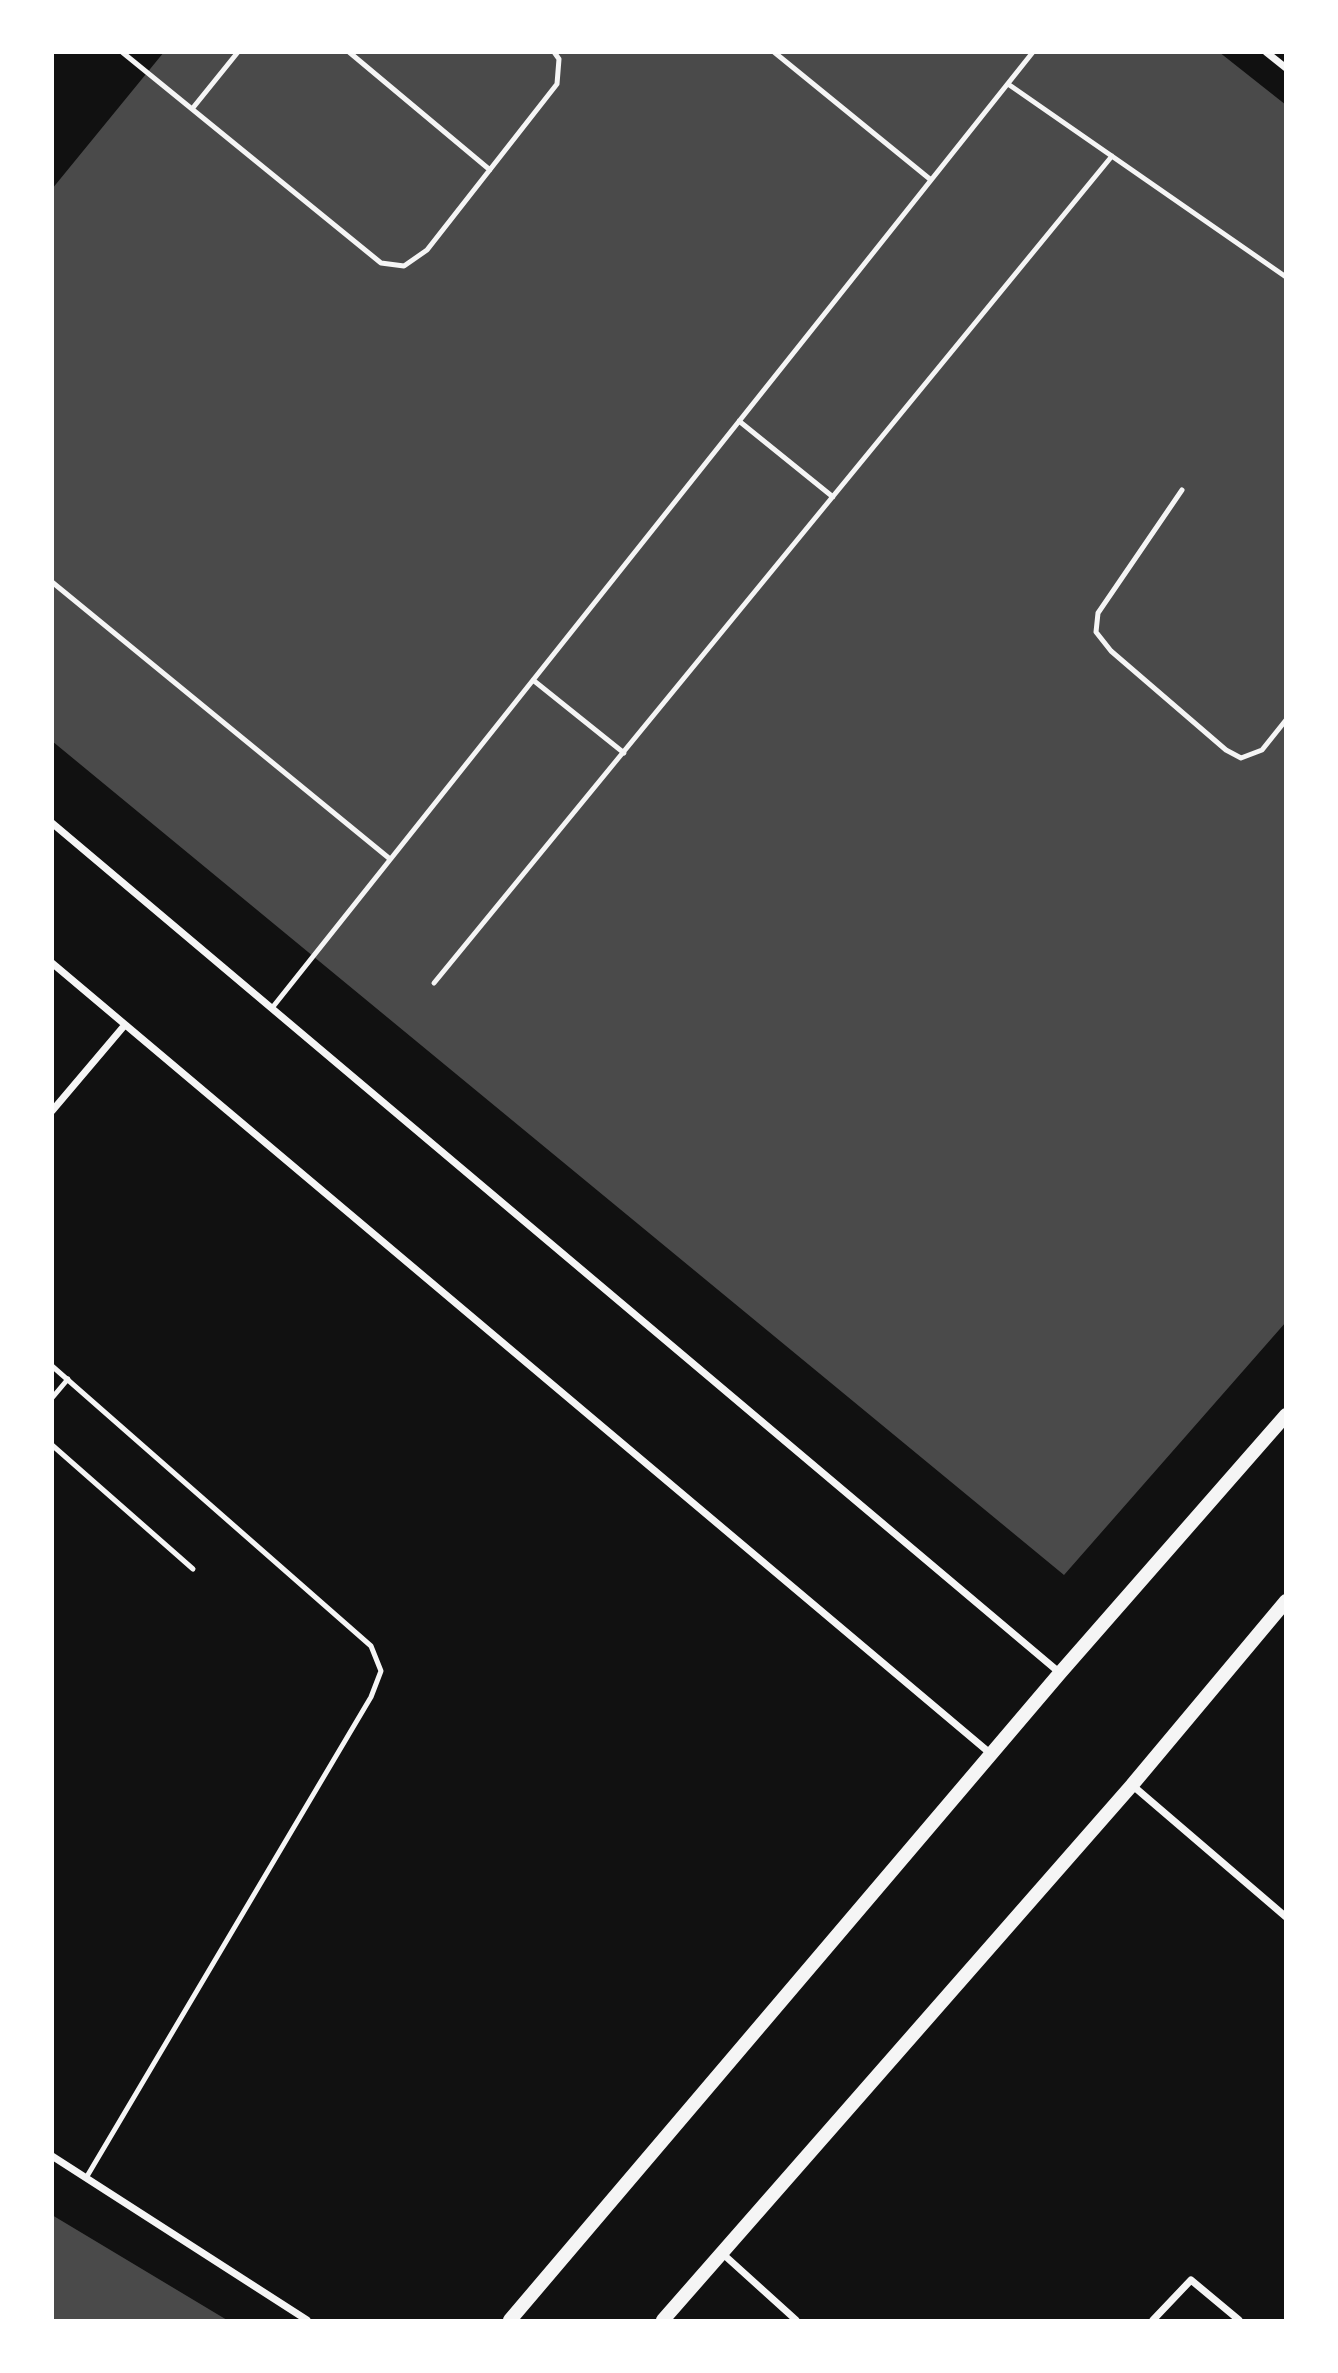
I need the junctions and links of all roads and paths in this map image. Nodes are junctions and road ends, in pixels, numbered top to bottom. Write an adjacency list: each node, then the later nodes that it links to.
1 (122, 52): 10 (lane)
2 (238, 52): 10 (lane)
3 (349, 52): 12 (lane)
4 (554, 52): 12 (lane)
5 (774, 52): 13 (lane)
6 (1033, 52): 9 (lane)
7 (1266, 52): 8 (street)
8 (1286, 68)
9 (1008, 84): 11 (lane); 13 (lane)
10 (192, 109): 12 (lane)
11 (1112, 156): 14 (lane); 17 (lane)
12 (490, 170)
13 (931, 180): 15 (lane)
14 (1286, 277)
15 (739, 421): 17 (lane); 19 (lane)
16 (1182, 490): 20 (lane)
17 (833, 497): 21 (lane)
18 (52, 582): 23 (lane)
19 (533, 680): 21 (lane); 23 (lane)
20 (1286, 720)
21 (624, 752): 25 (lane)
22 (52, 823): 26 (street)
23 (390, 859): 26 (lane)
24 (52, 964): 27 (street)
25 (435, 983)
26 (272, 1008): 36 (street)
27 (124, 1026): 28 (street); 37 (street)
28 (52, 1111)
29 (52, 1366): 30 (lane)
30 (68, 1379): 31 (lane); 41 (lane)
31 (52, 1398)
32 (1286, 1415): 36 (main road)
33 (52, 1445): 34 (lane)
34 (193, 1569)
35 (1286, 1601): 38 (main road)
36 (1060, 1673): 37 (main road)
37 (991, 1754): 44 (main road)
38 (1132, 1784): 39 (street); 42 (main road)
39 (1286, 1917)
40 (52, 2156): 41 (street)
41 (86, 2178): 43 (street)
42 (723, 2254): 45 (main road); 46 (street)
43 (307, 2320)
44 (510, 2320)
45 (663, 2320)
46 (796, 2320)
47 (1153, 2320): 48 (street)
48 (1239, 2320)

